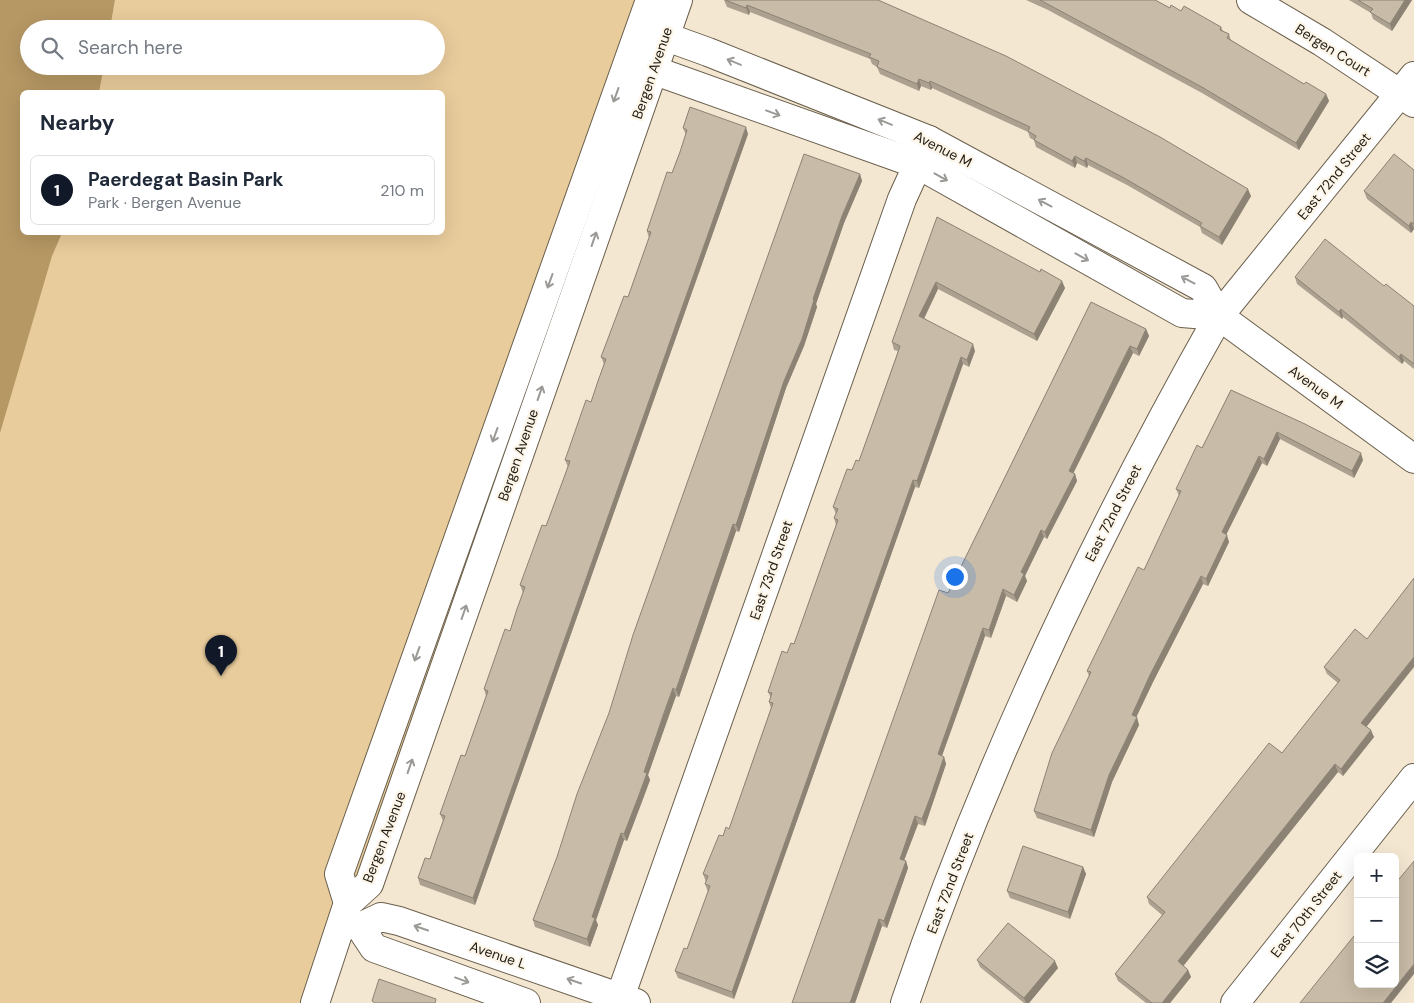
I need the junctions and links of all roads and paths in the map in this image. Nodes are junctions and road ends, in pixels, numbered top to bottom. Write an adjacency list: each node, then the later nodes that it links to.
1 (650, 0): 4 (street, Bergen Avenue)
2 (678, 0): 4 (street, Bergen Avenue)
3 (1251, 0): 6 (street, Bergen Court)
4 (652, 32): 5 (street, Bergen Avenue); 7 (street, Avenue M, one-way to 4)
5 (640, 66): 8 (street, Avenue M, one-way to 8); 12 (street, Bergen Avenue)
6 (1410, 91): 9 (street, East 72nd Street)
7 (929, 140): 8 (street, East 73rd Street); 9 (street, Avenue M, one-way to 7)
8 (917, 164): 9 (street, Avenue M, one-way to 9); 13 (street, East 73rd Street)
9 (1219, 316): 10 (street, Avenue M); 16 (street, East 72nd Street)
10 (1414, 459)
11 (1414, 778): 17 (street, East 70th Street)
12 (350, 917): 13 (street, Avenue L, one-way to 12); 14 (street, Bergen Avenue); 15 (street, one-way to 15)
13 (625, 1001)
14 (315, 1003)
15 (526, 1003)
16 (905, 1003)
17 (1235, 1003)

